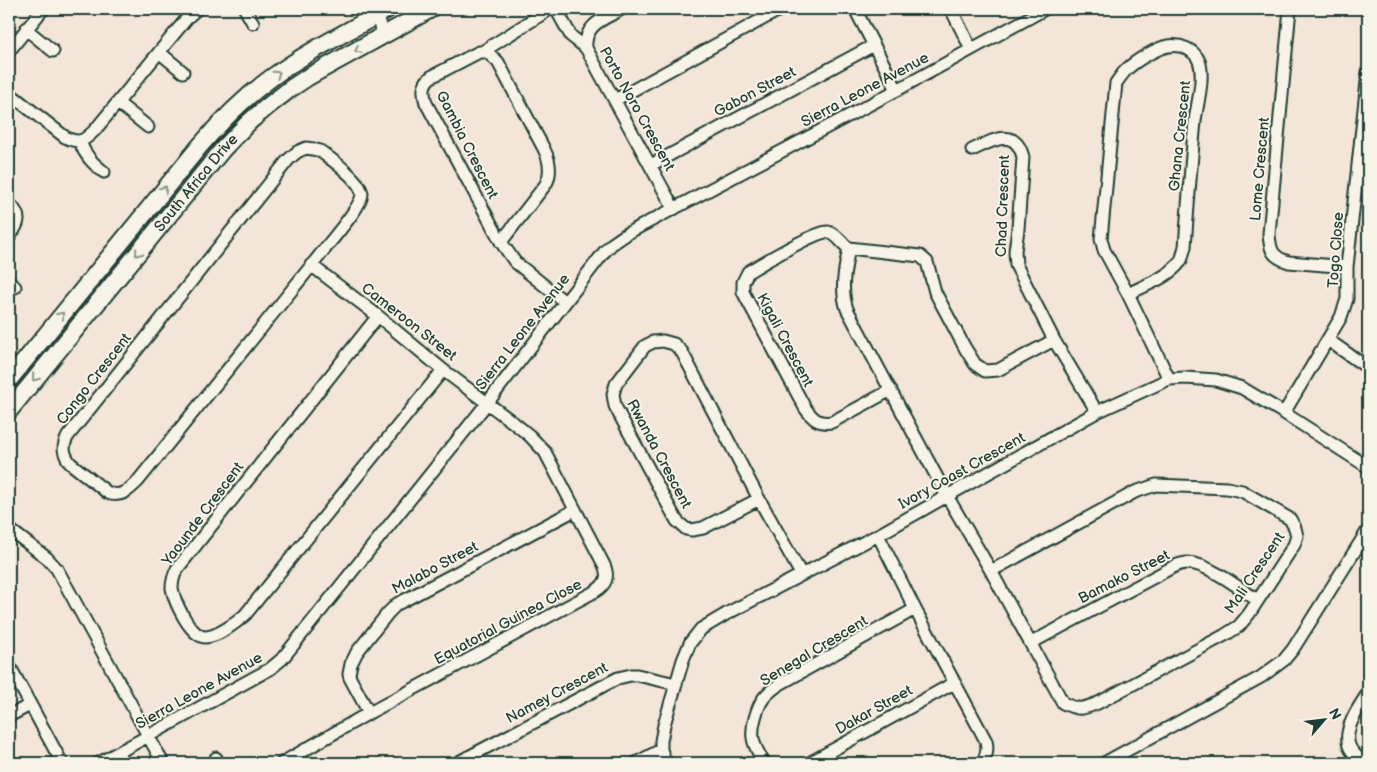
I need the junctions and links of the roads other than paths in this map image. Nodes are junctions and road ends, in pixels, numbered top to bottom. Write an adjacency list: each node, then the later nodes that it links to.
1 (43, 9): 15 (street)
2 (197, 9): 22 (street)
3 (245, 9): 14 (street)
4 (431, 9): 16 (street, South Africa Drive)
5 (550, 9): 23 (street)
6 (556, 9): 18 (street)
7 (622, 9): 18 (street, Porto Noro Crescent)
8 (781, 9): 28 (street)
9 (855, 9): 17 (street)
10 (951, 9): 19 (street)
11 (1045, 9): 19 (street, Sierra Leone Avenue)
12 (1290, 9): 41 (street, Lome Crescent)
13 (378, 11): 16 (street); 50 (street, South Africa Drive, one-way to 13)
14 (253, 23)
15 (26, 29): 20 (street); 21 (street)
16 (385, 34): 53 (street, South Africa Drive, one-way to 53)
17 (874, 45): 26 (street); 33 (street, Gabon Street)
18 (586, 48): 28 (street, Porto Noro Crescent)
19 (972, 49): 26 (street, Sierra Leone Avenue)
20 (53, 51)
21 (9, 52)
22 (159, 52): 24 (street); 29 (street)
23 (482, 52): 38 (street); 38 (street, Gambia Crescent)
24 (183, 72)
25 (1368, 72): 41 (street, Togo Close)
26 (897, 90): 36 (street, Sierra Leone Avenue)
27 (9, 93): 31 (street)
28 (616, 100): 33 (street, Porto Noro Crescent)
29 (118, 103): 30 (street); 31 (street)
30 (148, 127)
31 (80, 142): 34 (street)
32 (972, 150): 45 (street, Chad Crescent)
33 (651, 165): 36 (street, Porto Noro Crescent)
34 (104, 172)
35 (9, 203): 37 (street)
36 (674, 209): 43 (street, Sierra Leone Avenue)
37 (9, 237)
38 (501, 242): 43 (street, Gambia Crescent)
39 (849, 248): 45 (street); 51 (street); 51 (street, Kigali Crescent)
40 (311, 266): 40 (street, Congo Crescent); 44 (street, Cameroon Street)
41 (1347, 267): 46 (street, Togo Close)
42 (1128, 294): 42 (street, Ghana Crescent); 49 (street, Ghana Crescent)
43 (565, 302): 52 (street, Sierra Leone Avenue)
44 (378, 316): 48 (street, Cameroon Street); 48 (street, Yaounde Crescent)
45 (1054, 340): 54 (street, Chad Crescent)
46 (1328, 340): 47 (street); 55 (street, Togo Close)
47 (1368, 368)
48 (444, 370): 52 (street, Cameroon Street)
49 (1169, 379): 54 (street, Ivory Coast Crescent); 55 (street, Ivory Coast Crescent)
50 (9, 380)
51 (891, 390): 57 (street)
52 (488, 402): 59 (street, Equatorial Guinea Close); 75 (street, Sierra Leone Avenue)
53 (9, 411)
54 (1097, 412): 57 (street, Ivory Coast Crescent)
55 (1284, 413): 56 (street, Ivory Coast Crescent)
56 (1368, 467)
57 (948, 496): 62 (street, Ivory Coast Crescent); 63 (street, Mali Crescent)
58 (759, 499): 58 (street, Rwanda Crescent); 64 (street, Rwanda Crescent)
59 (576, 510): 73 (street, Malabo Street); 73 (street, Equatorial Guinea Close)
60 (9, 529): 75 (street)
61 (1368, 530): 87 (street)
62 (878, 535): 64 (street, Ivory Coast Crescent); 66 (street)
63 (991, 571): 65 (street, Mali Crescent); 67 (street, Mali Crescent)
64 (801, 574): 70 (street, Ivory Coast Crescent)
65 (1257, 600): 67 (street, Bamako Street); 67 (street, Mali Crescent)
66 (915, 609): 69 (street); 84 (street, Senegal Crescent)
67 (1031, 643)
68 (9, 665): 72 (street)
69 (954, 683): 85 (street, Dakar Street); 86 (street)
70 (676, 684): 76 (street, Ivory Coast Crescent); 81 (street, Namey Crescent)
71 (1368, 693): 88 (street)
72 (30, 705): 74 (street); 77 (street)
73 (368, 714): 80 (street, Equatorial Guinea Close)
74 (9, 716)
75 (149, 736): 78 (street, Sierra Leone Avenue); 79 (street)
76 (661, 750): 82 (street); 83 (street, Ivory Coast Crescent)
77 (62, 763)
78 (99, 763)
79 (164, 763)
80 (282, 763)
81 (457, 763)
82 (636, 763)
83 (666, 763)
84 (764, 763)
85 (809, 763)
86 (981, 763)
87 (1104, 763)
88 (1368, 763)

